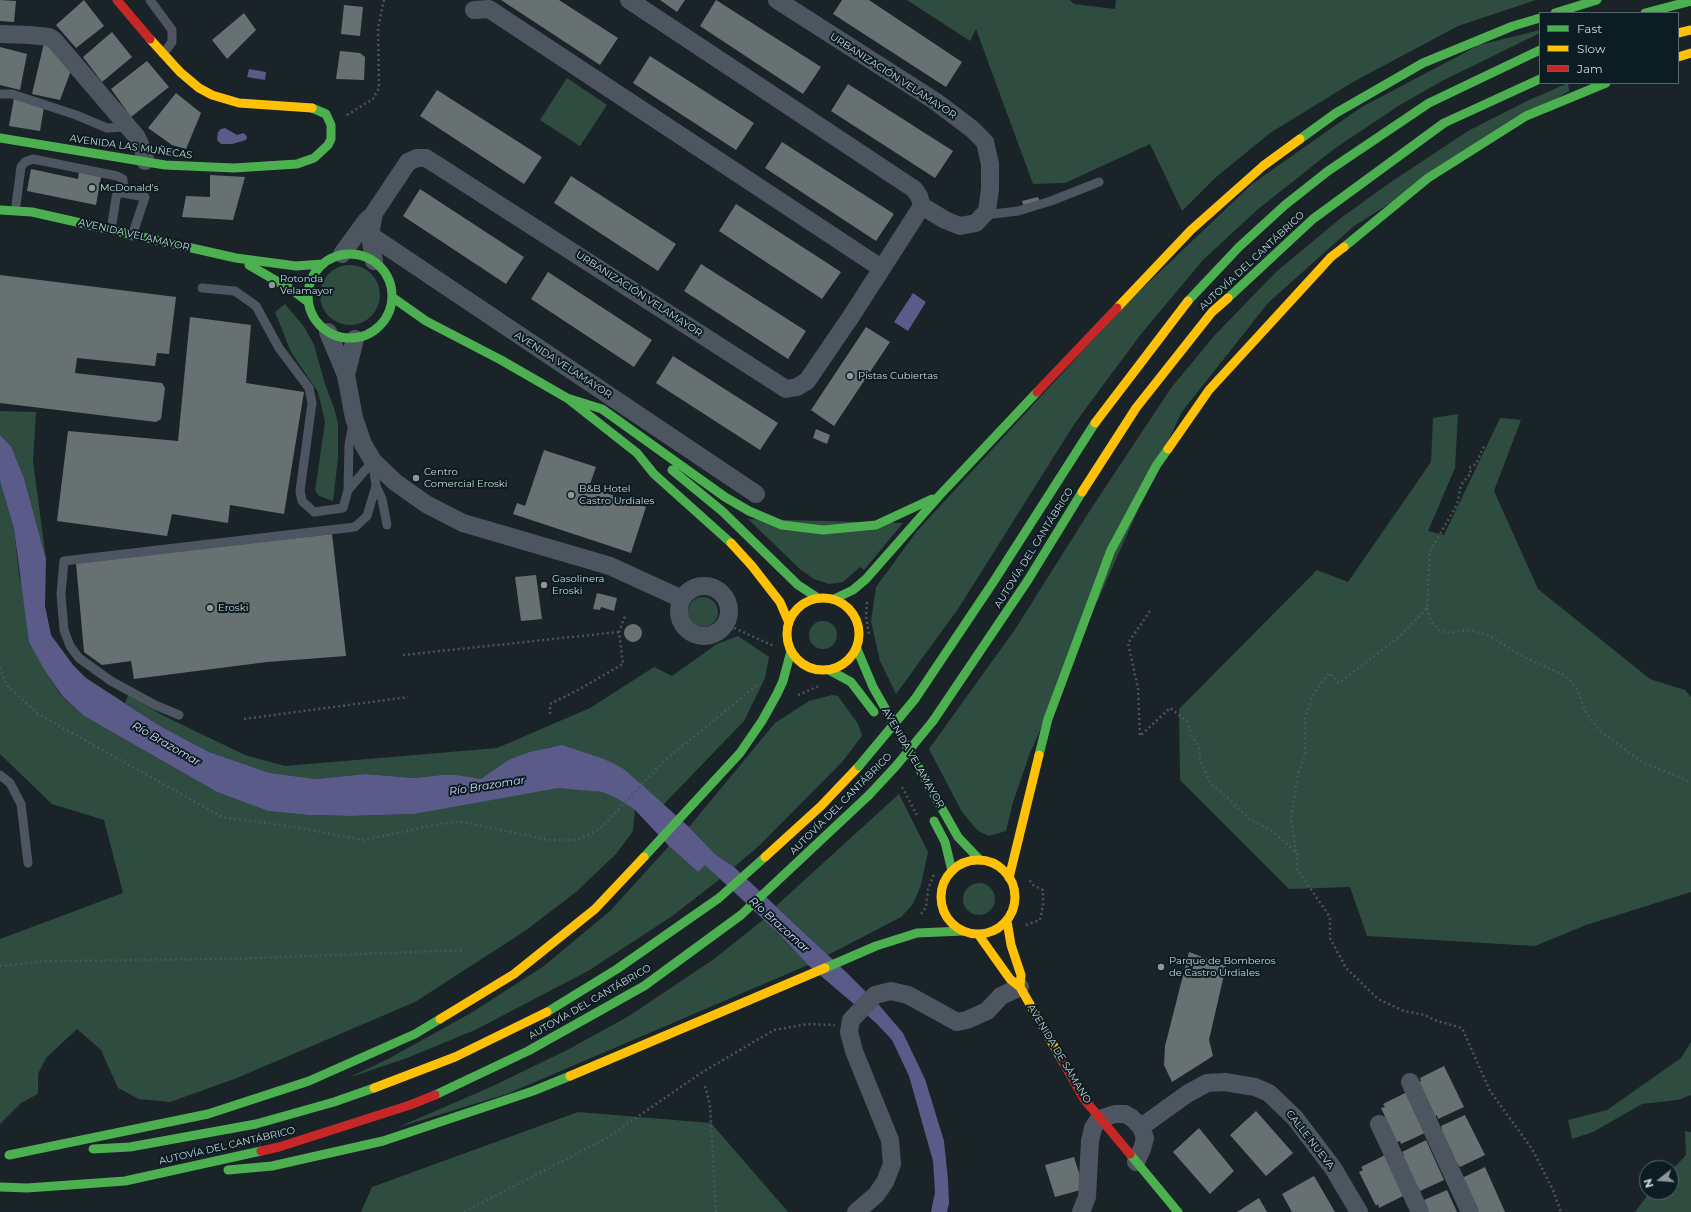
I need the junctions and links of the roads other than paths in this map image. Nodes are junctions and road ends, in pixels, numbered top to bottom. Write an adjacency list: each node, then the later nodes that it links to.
1 (117, 0): 16 (main road)
2 (150, 0): 16 (lane)
3 (629, 0): 28 (street)
4 (777, 0): 30 (street, URBANIZACIÓN VELAMAYOR)
5 (1597, 0): 8 (main road)
6 (1691, 1): 9 (main road)
7 (474, 10): 40 (street)
8 (1558, 12)
9 (1649, 12)
10 (1539, 18): 56 (main road)
11 (1691, 30): 12 (main road)
12 (1679, 33)
13 (0, 34): 21 (street)
14 (1539, 50): 81 (main road, AUTOVÍA DEL CANTÁBRICO, bridge)
15 (1691, 53): 17 (main road)
16 (163, 54): 23 (main road, AVENIDA LAS MUÑECAS)
17 (1679, 57)
18 (1539, 79): 83 (main road, AUTOVÍA DEL CANTÁBRICO, bridge)
19 (1604, 84): 72 (main road)
20 (0, 94): 21 (lane)
21 (128, 126): 23 (street)
22 (0, 138): 23 (main road, AVENIDA LAS MUÑECAS)
23 (145, 161)
24 (1099, 182): 30 (lane)
25 (124, 192): 27 (lane); 33 (lane); 35 (lane)
26 (5, 200): 27 (main road)
27 (16, 204): 31 (main road)
28 (922, 206): 30 (street); 40 (street, URBANIZACIÓN VELAMAYOR)
29 (0, 210): 31 (main road)
30 (987, 211)
31 (32, 212): 33 (main road, AVENIDA VELAMAYOR)
32 (374, 214): 34 (street, URBANIZACIÓN VELAMAYOR); 36 (street, URBANIZACIÓN VELAMAYOR); 40 (street, URBANIZACIÓN VELAMAYOR)
33 (110, 230): 35 (main road, AVENIDA VELAMAYOR)
34 (370, 235): 38 (street, URBANIZACIÓN VELAMAYOR); 55 (street, AVENIDA VELAMAYOR)
35 (132, 236): 37 (main road, AVENIDA VELAMAYOR)
36 (342, 254): 38 (main road); 39 (main road)
37 (236, 258): 39 (main road, AVENIDA VELAMAYOR); 43 (main road, AVENIDA VELAMAYOR)
38 (374, 261): 42 (main road)
39 (322, 264): 43 (main road)
40 (882, 268)
41 (202, 288): 54 (lane)
42 (392, 296): 44 (main road); 45 (main road)
43 (308, 302): 46 (main road)
44 (426, 321): 45 (main road); 49 (main road)
45 (384, 322): 47 (main road)
46 (328, 332): 47 (main road); 48 (street)
47 (355, 338): 48 (street)
48 (346, 375): 50 (street)
49 (567, 398): 51 (main road); 56 (main road)
50 (354, 418): 52 (street); 54 (lane)
51 (637, 453): 58 (main road); 61 (main road)
52 (373, 461): 53 (lane); 54 (lane); 59 (street)
53 (376, 486): 57 (lane); 65 (lane)
54 (348, 490)
55 (756, 494)
56 (939, 496): 60 (main road)
57 (387, 525)
58 (818, 598): 60 (main road); 61 (main road)
59 (682, 599): 59 (street)
60 (834, 600): 62 (main road)
61 (789, 623): 63 (main road)
62 (857, 649): 64 (main road); 69 (main road, AVENIDA VELAMAYOR)
63 (791, 651): 64 (main road); 81 (main road)
64 (829, 670): 66 (main road, AVENIDA VELAMAYOR)
65 (179, 715)
66 (906, 768)
67 (0, 775): 70 (lane)
68 (928, 809): 71 (main road, AVENIDA VELAMAYOR)
69 (980, 860): 71 (main road); 72 (main road)
70 (28, 864)
71 (952, 871): 74 (main road)
72 (1009, 878): 73 (main road)
73 (1007, 921): 75 (main road); 76 (main road, AVENIDA DE SÁMANO)
74 (963, 931): 75 (main road); 83 (main road)
75 (978, 934): 76 (main road, AVENIDA DE SÁMANO)
76 (1020, 987): 78 (main road, AVENIDA DE SÁMANO); 85 (street)
77 (1410, 1082): 90 (street)
78 (1099, 1119): 80 (street); 82 (main road, AVENIDA DE SÁMANO); 86 (street)
79 (1379, 1124): 89 (street)
80 (1141, 1127): 82 (street); 88 (street, CALLE NUEVA)
81 (4, 1155)
82 (1136, 1162): 87 (main road, AVENIDA DE SÁMANO)
83 (125, 1181): 84 (main road, AUTOVÍA DEL CANTÁBRICO)
84 (0, 1187)
85 (856, 1212)
86 (1081, 1212)
87 (1178, 1212)
88 (1359, 1212)
89 (1420, 1212)
90 (1470, 1212)

